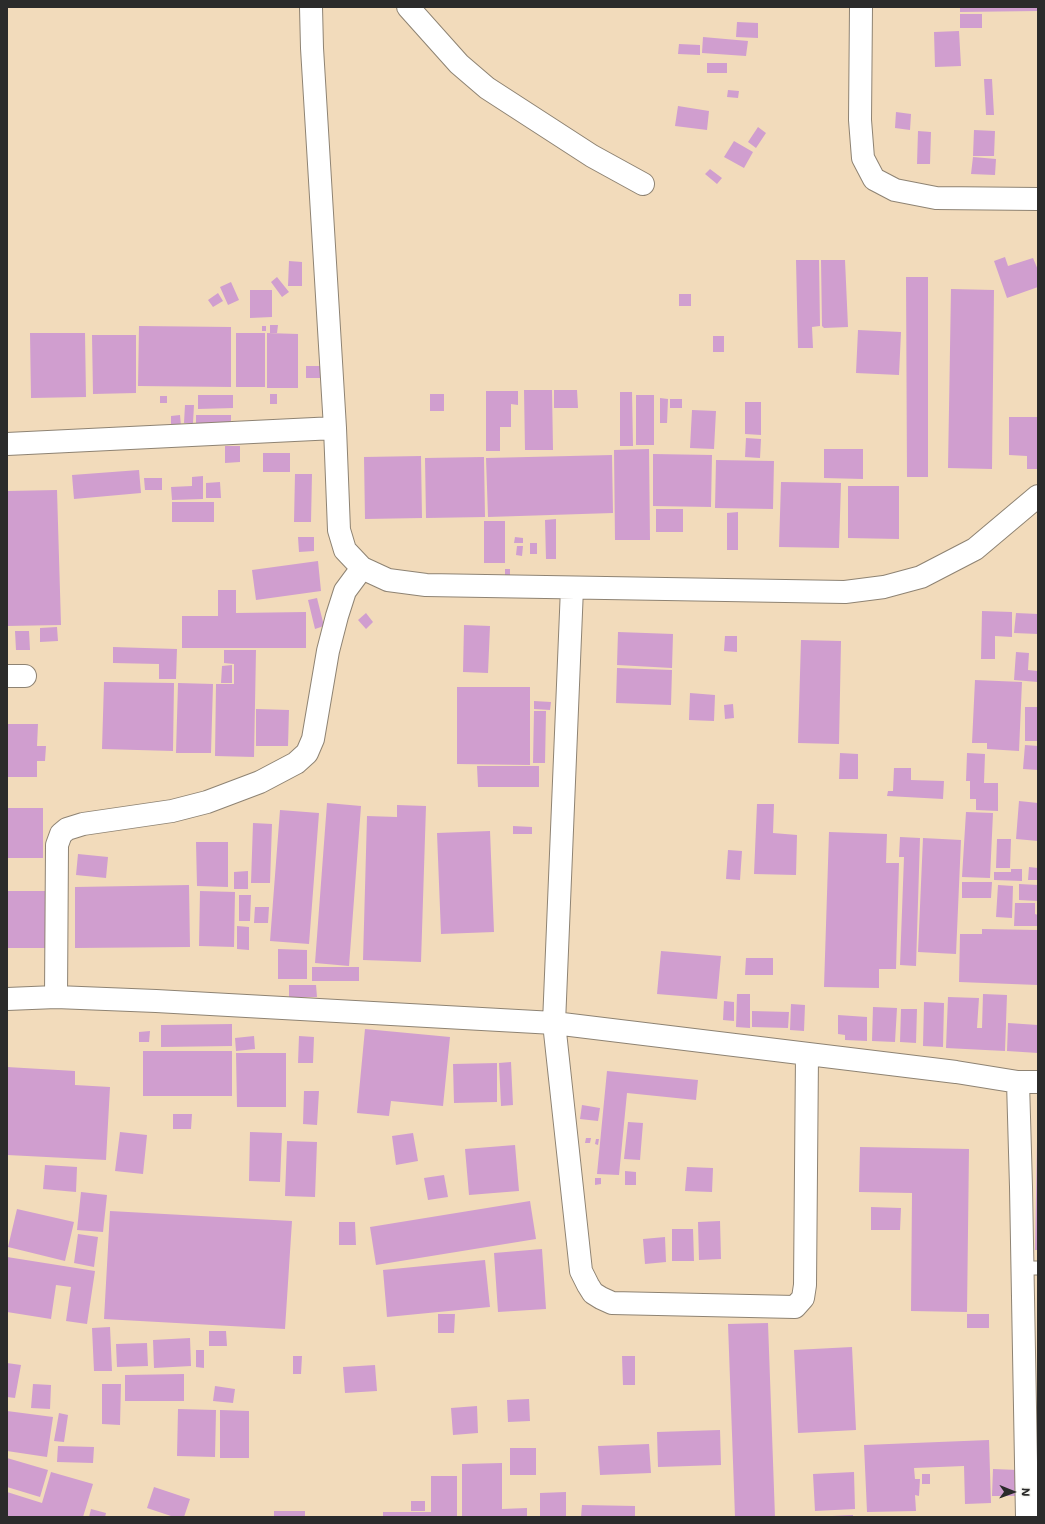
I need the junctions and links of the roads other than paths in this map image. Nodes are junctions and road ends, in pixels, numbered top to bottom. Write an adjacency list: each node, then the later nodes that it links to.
1 (311, 7): 6 (street)
2 (408, 7): 4 (street)
3 (861, 7): 5 (street)
4 (643, 184)
5 (1038, 199)
6 (335, 428): 7 (street); 9 (street)
7 (7, 444)
8 (1038, 496): 10 (street)
9 (362, 568): 10 (street); 11 (street)
10 (572, 588): 13 (street)
11 (56, 997): 12 (street); 13 (street)
12 (7, 999)
13 (554, 1023): 14 (street); 14 (street)
14 (807, 1054): 15 (street)
15 (1028, 1082): 16 (street)
16 (1030, 1268): 17 (street)
17 (1027, 1517)

